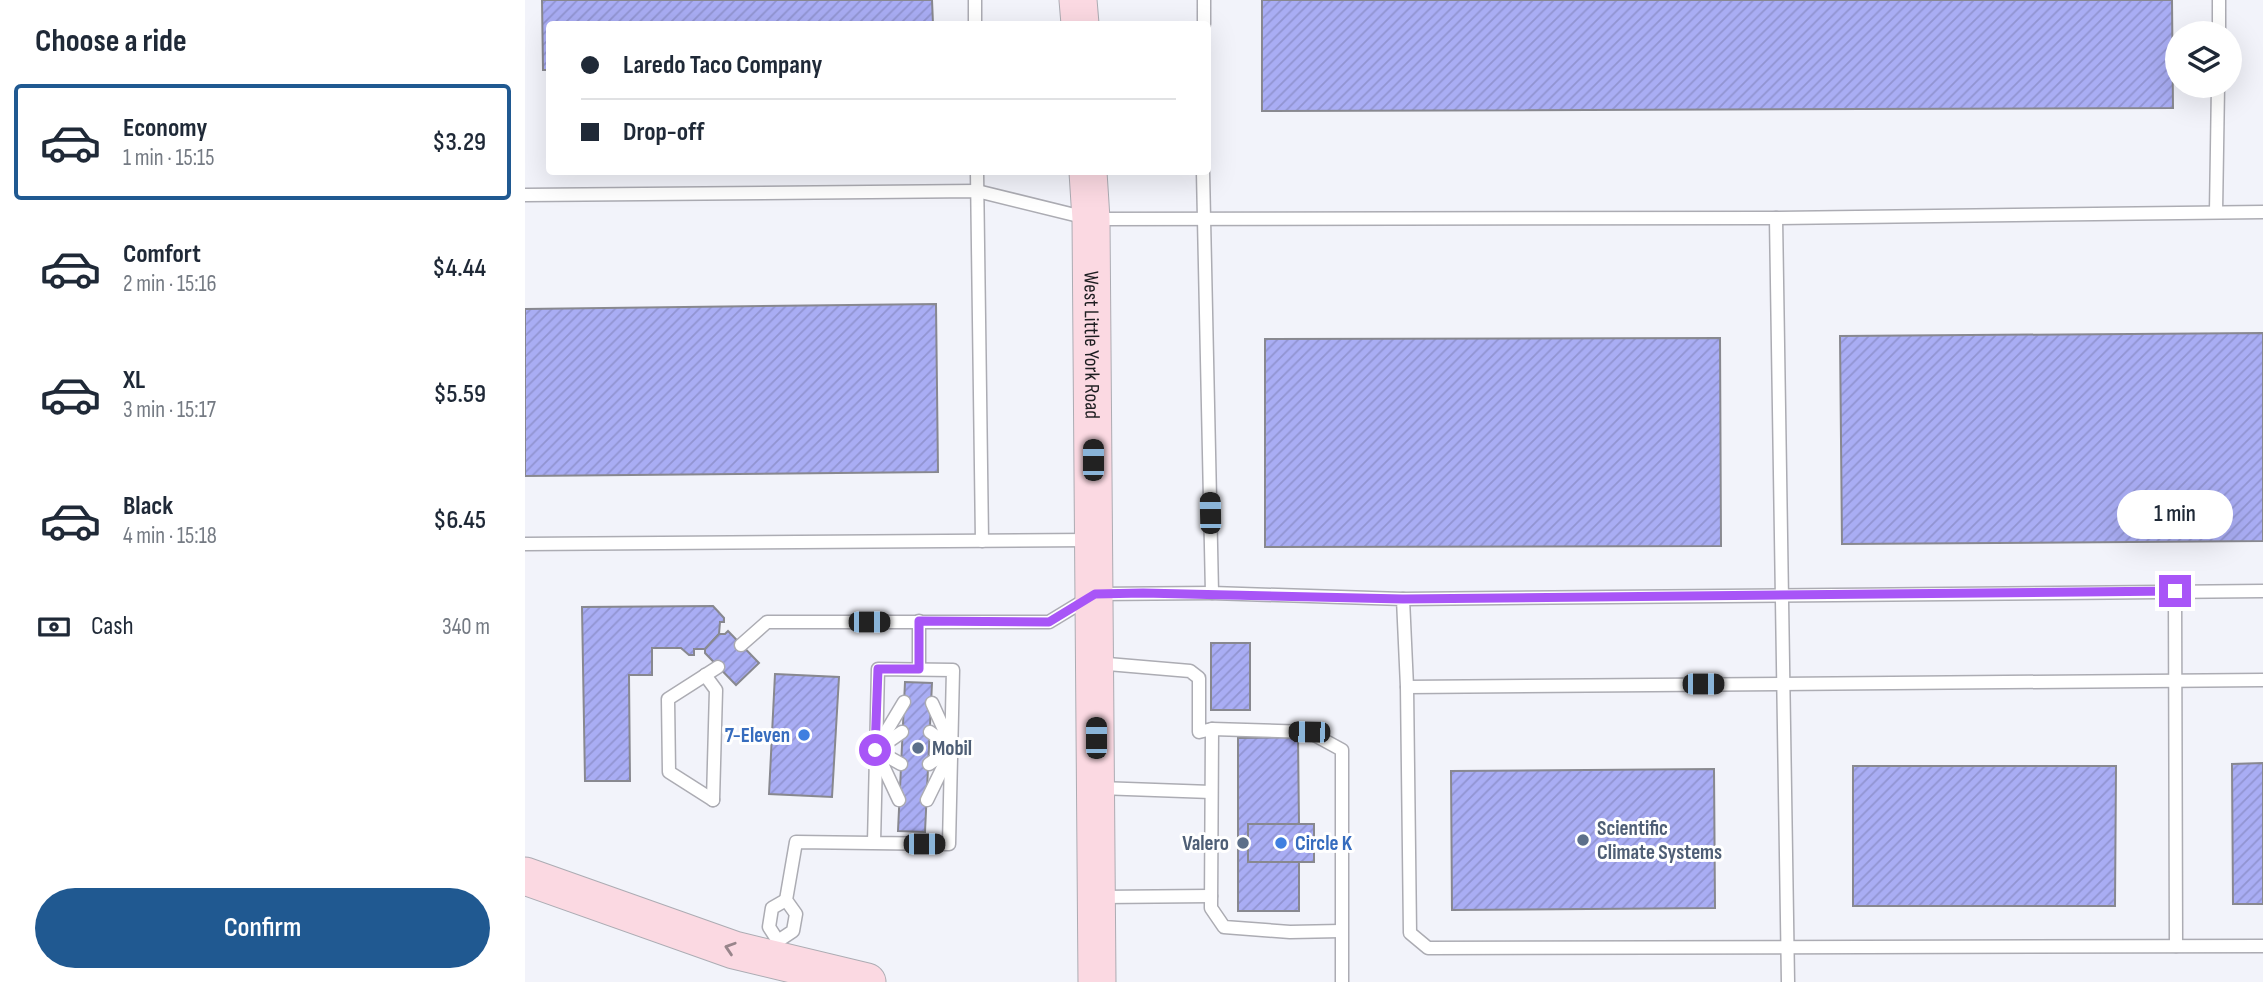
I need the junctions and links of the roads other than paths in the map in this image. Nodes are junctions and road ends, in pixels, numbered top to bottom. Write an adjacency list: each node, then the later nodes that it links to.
1 (975, 0): 5 (lane)
2 (1078, 0): 6 (main road)
3 (1204, 0): 7 (lane)
4 (2220, 0): 8 (lane)
5 (975, 21)
6 (1080, 21)
7 (1204, 21)
8 (2219, 21)
9 (2218, 98): 15 (lane)
10 (977, 175): 13 (lane)
11 (1088, 175): 18 (main road, West Little York Road)
12 (1203, 175): 19 (lane)
13 (977, 191): 14 (lane); 18 (lane); 21 (lane)
14 (525, 195)
15 (2216, 212): 16 (lane); 17 (lane)
16 (2263, 212)
17 (1776, 218): 19 (lane); 27 (lane)
18 (1091, 219): 19 (lane); 20 (main road, West Little York Road)
19 (1203, 219): 25 (lane)
20 (1094, 540): 21 (lane); 26 (main road, West Little York Road)
21 (982, 541): 22 (lane)
22 (525, 544)
23 (2175, 591): 24 (lane); 27 (lane); 36 (lane)
24 (2263, 591)
25 (1212, 593): 26 (lane); 28 (lane)
26 (1095, 594): 29 (lane); 31 (main road, West Little York Road)
27 (1782, 595): 28 (lane); 37 (lane)
28 (1403, 599): 38 (lane)
29 (919, 621): 30 (lane); 33 (lane)
30 (741, 645)
31 (1096, 663): 41 (lane); 48 (main road, West Little York Road)
32 (718, 667): 34 (lane)
33 (919, 669): 44 (lane); 45 (lane)
34 (705, 675): 34 (lane)
35 (2263, 680): 36 (lane)
36 (2175, 681): 37 (lane); 58 (lane)
37 (1784, 683): 38 (lane); 60 (lane)
38 (1407, 687): 60 (lane)
39 (904, 702): 45 (lane)
40 (932, 703): 44 (lane)
41 (1212, 729): 49 (lane); 57 (lane)
42 (902, 732): 45 (lane)
43 (930, 732): 44 (lane)
44 (952, 748): 47 (lane); 51 (lane); 52 (lane)
45 (875, 750): 46 (lane); 50 (lane); 52 (lane)
46 (901, 764)
47 (929, 764)
48 (1096, 788): 49 (lane); 55 (main road, West Little York Road)
49 (1210, 792): 54 (lane)
50 (899, 800)
51 (927, 800)
52 (874, 844): 56 (lane)
53 (525, 876): 61 (main road, one-way to 53)
54 (1210, 896): 55 (lane); 57 (lane)
55 (1097, 897): 63 (main road, West Little York Road)
56 (786, 900): 61 (lane); 61 (lane)
57 (1341, 931): 64 (lane)
58 (2176, 946): 59 (lane); 60 (lane)
59 (2263, 946)
60 (1788, 948): 65 (lane)
61 (776, 950): 62 (main road)
62 (867, 982)
63 (1097, 982)
64 (1342, 982)
65 (1789, 982)

